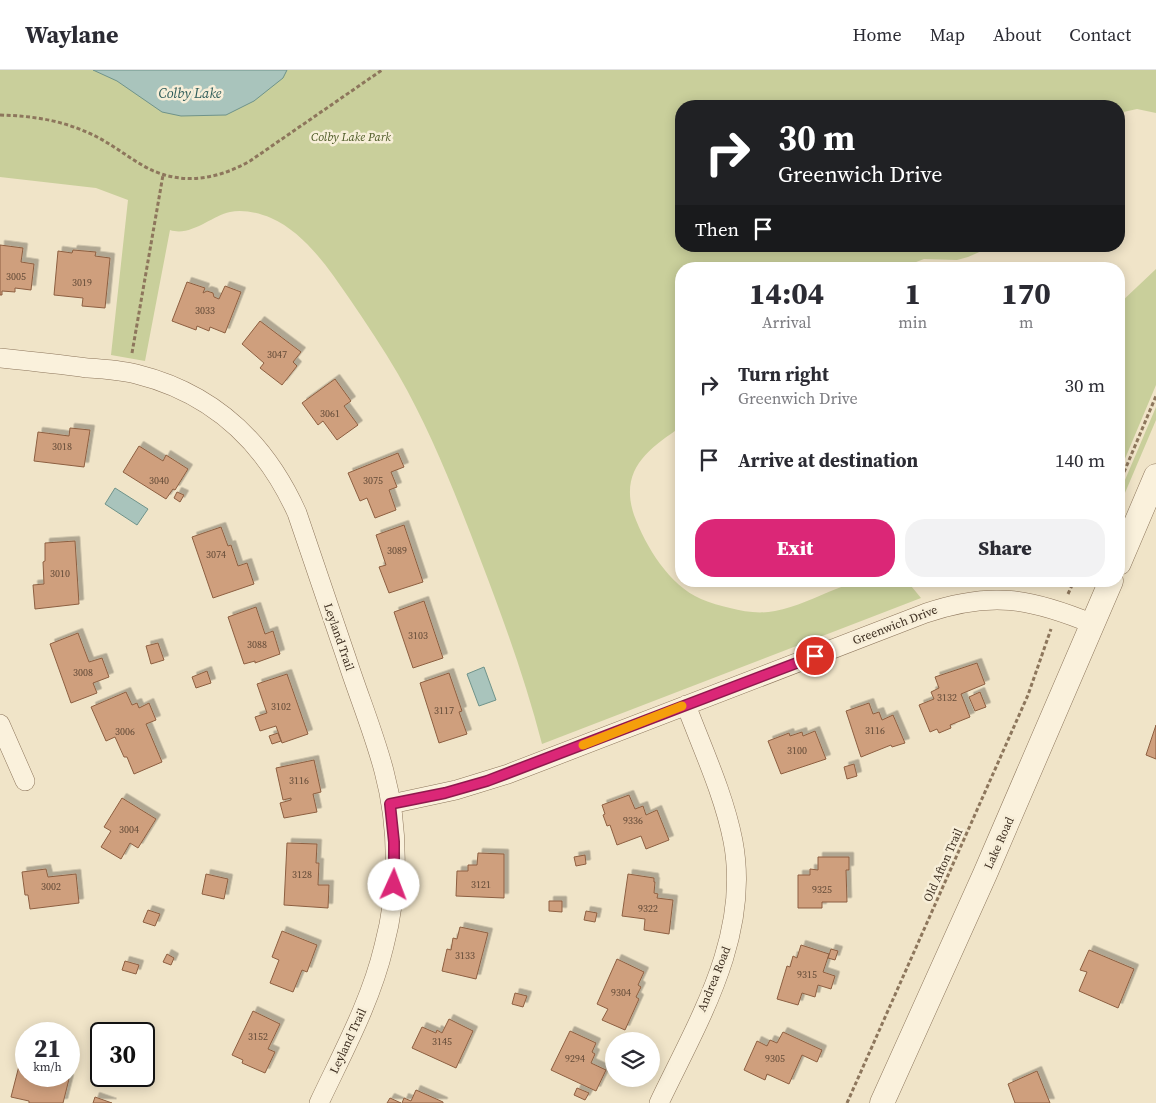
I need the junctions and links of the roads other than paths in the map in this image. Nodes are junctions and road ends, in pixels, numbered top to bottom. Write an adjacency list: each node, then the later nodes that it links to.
1 (0, 358): 9 (street, Leyland Trail)
2 (1156, 476): 3 (street)
3 (1125, 549)
4 (1108, 587): 5 (street, Lake Road)
5 (1093, 624): 6 (street, Greenwich Drive); 12 (street, Lake Road)
6 (686, 705): 9 (street, Greenwich Drive); 11 (street, Andrea Road)
7 (0, 724): 8 (street)
8 (25, 781)
9 (390, 804): 10 (street, Leyland Trail)
10 (319, 1103)
11 (659, 1103)
12 (882, 1103)

